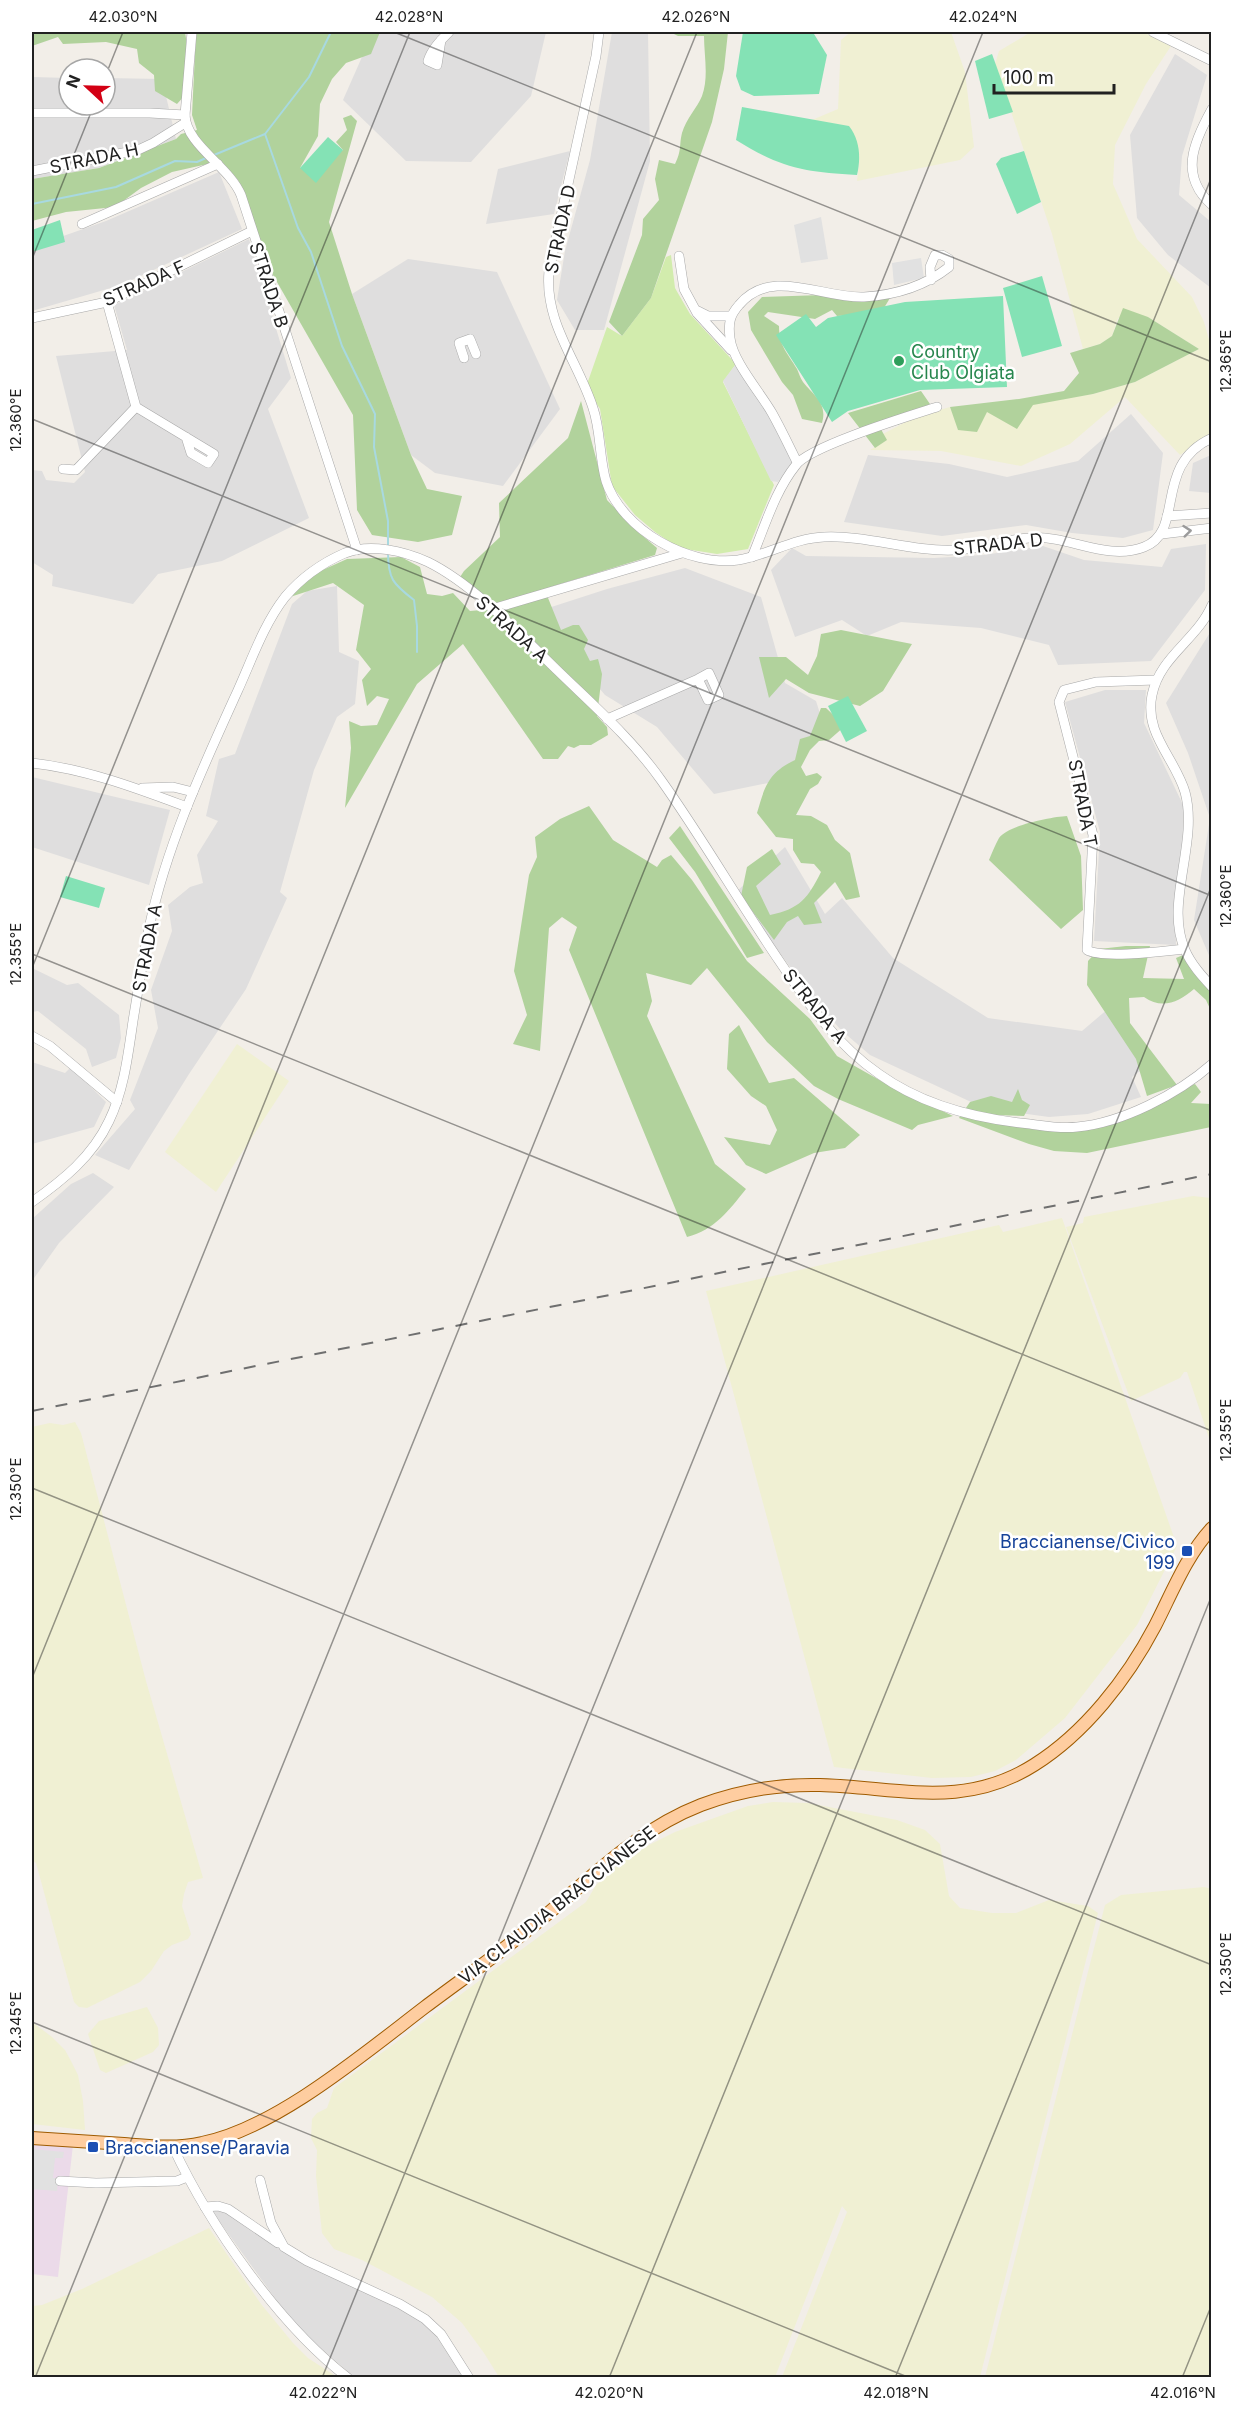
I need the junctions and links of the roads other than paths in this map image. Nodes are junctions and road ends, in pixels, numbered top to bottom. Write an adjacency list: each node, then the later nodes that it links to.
1 (192, 32): 9 (street)
2 (449, 32): 5 (street)
3 (1153, 32): 6 (street)
4 (598, 34): 35 (street, STRADA D)
5 (441, 40)
6 (1212, 61)
7 (1212, 109): 12 (street)
8 (32, 113): 9 (street)
9 (185, 119): 10 (street, STRADA B); 11 (street, STRADA H)
10 (213, 159): 13 (street); 14 (street, STRADA B)
11 (32, 171)
12 (1212, 205)
13 (82, 224)
14 (252, 231): 17 (street, STRADA F); 34 (street, STRADA B)
15 (679, 256): 20 (street)
16 (931, 280): 18 (street)
17 (108, 302): 19 (street, STRADA F); 24 (street)
18 (730, 316): 20 (street); 22 (street)
19 (32, 318)
20 (707, 320): 22 (street)
21 (476, 354): 23 (street)
22 (735, 354): 28 (street)
23 (464, 358)
24 (136, 407): 26 (street); 29 (street)
25 (937, 407): 28 (street)
26 (186, 437)
27 (1212, 438): 31 (street)
28 (797, 462): 36 (street)
29 (63, 469)
30 (1212, 513): 31 (street)
31 (1167, 516): 33 (street)
32 (1212, 528): 33 (street, one-way to 32)
33 (1162, 534): 36 (street, STRADA D)
34 (357, 550): 38 (street, STRADA A); 44 (street, STRADA A)
35 (682, 553): 36 (street, STRADA D); 38 (street, STRADA D)
36 (752, 557)
37 (1212, 605): 40 (street)
38 (492, 609): 41 (street, STRADA A)
39 (698, 679): 41 (street)
40 (1156, 680): 46 (street); 46 (street, STRADA T)
41 (607, 719): 49 (street, STRADA A)
42 (32, 763): 43 (street)
43 (137, 787): 44 (street); 45 (street)
44 (193, 792): 45 (street, STRADA A)
45 (187, 807): 50 (street, STRADA A)
46 (1184, 949): 47 (street)
47 (1212, 987)
48 (32, 1036): 50 (street)
49 (1212, 1064)
50 (117, 1102): 51 (street, STRADA A)
51 (32, 1202)
52 (1212, 1528): 54 (main road, VIA CLAUDIA BRACCIANESE)
53 (32, 2138): 54 (main road, VIA CLAUDIA BRACCIANESE)
54 (173, 2147): 55 (street)
55 (187, 2177): 57 (street); 58 (street)
56 (260, 2180): 59 (street)
57 (60, 2181)
58 (205, 2207): 59 (street); 60 (street)
59 (284, 2247): 61 (street)
60 (348, 2378)
61 (469, 2378)

